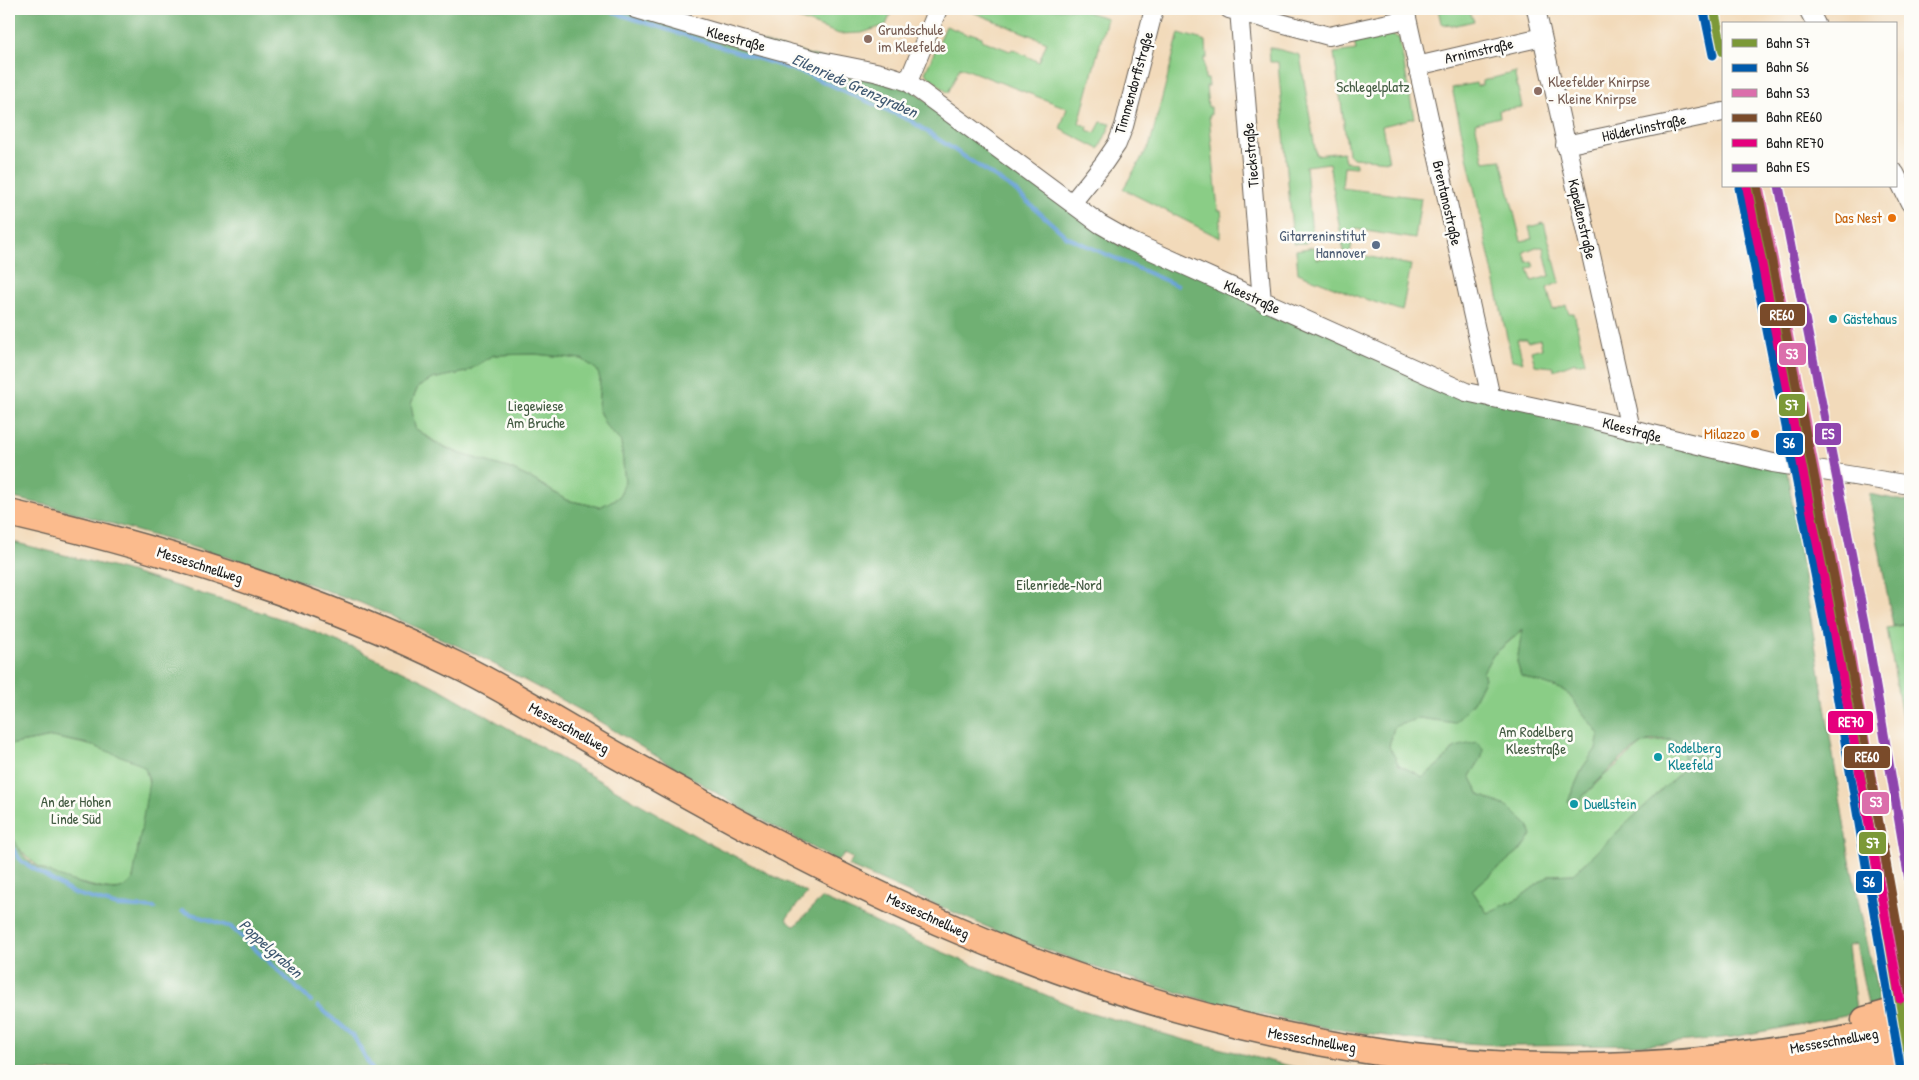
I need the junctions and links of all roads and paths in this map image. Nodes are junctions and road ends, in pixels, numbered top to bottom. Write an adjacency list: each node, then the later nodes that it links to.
1 (636, 9): 11 (street, Kleestraße)
2 (938, 9): 11 (street)
3 (1154, 9): 15 (street, Timmendorffstraße)
4 (1536, 9): 9 (street, Kapellenstraße)
5 (1808, 9): 8 (street)
6 (1235, 10): 7 (street); 17 (street, Tieckstraße)
7 (1406, 14): 10 (street, Brentanostraße)
8 (1815, 22)
9 (1542, 37): 10 (street, Arnimstraße); 13 (street, Kapellenstraße)
10 (1417, 66): 18 (street, Brentanostraße)
11 (908, 82): 15 (street, Kleestraße)
12 (1722, 112): 13 (street, Hölderlinstraße)
13 (1565, 145): 19 (street, Kapellenstraße)
14 (1896, 175): 16 (street)
15 (1072, 203): 17 (street, Kleestraße)
16 (1910, 203)
17 (1262, 302): 18 (street, Kleestraße)
18 (1490, 398): 19 (street, Kleestraße)
19 (1630, 429): 20 (street, Kleestraße)
20 (1910, 485)
21 (9, 512): 26 (highway, Messeschnellweg)
22 (9, 527): 28 (highway, Messeschnellweg)
23 (1910, 1007): 26 (highway)
24 (1910, 1027): 26 (highway, Messeschnellweg)
25 (1910, 1049): 29 (highway, Messeschnellweg)
26 (1686, 1061)
27 (1910, 1068): 30 (highway)
28 (1389, 1071)
29 (1774, 1071)
30 (1888, 1071)

